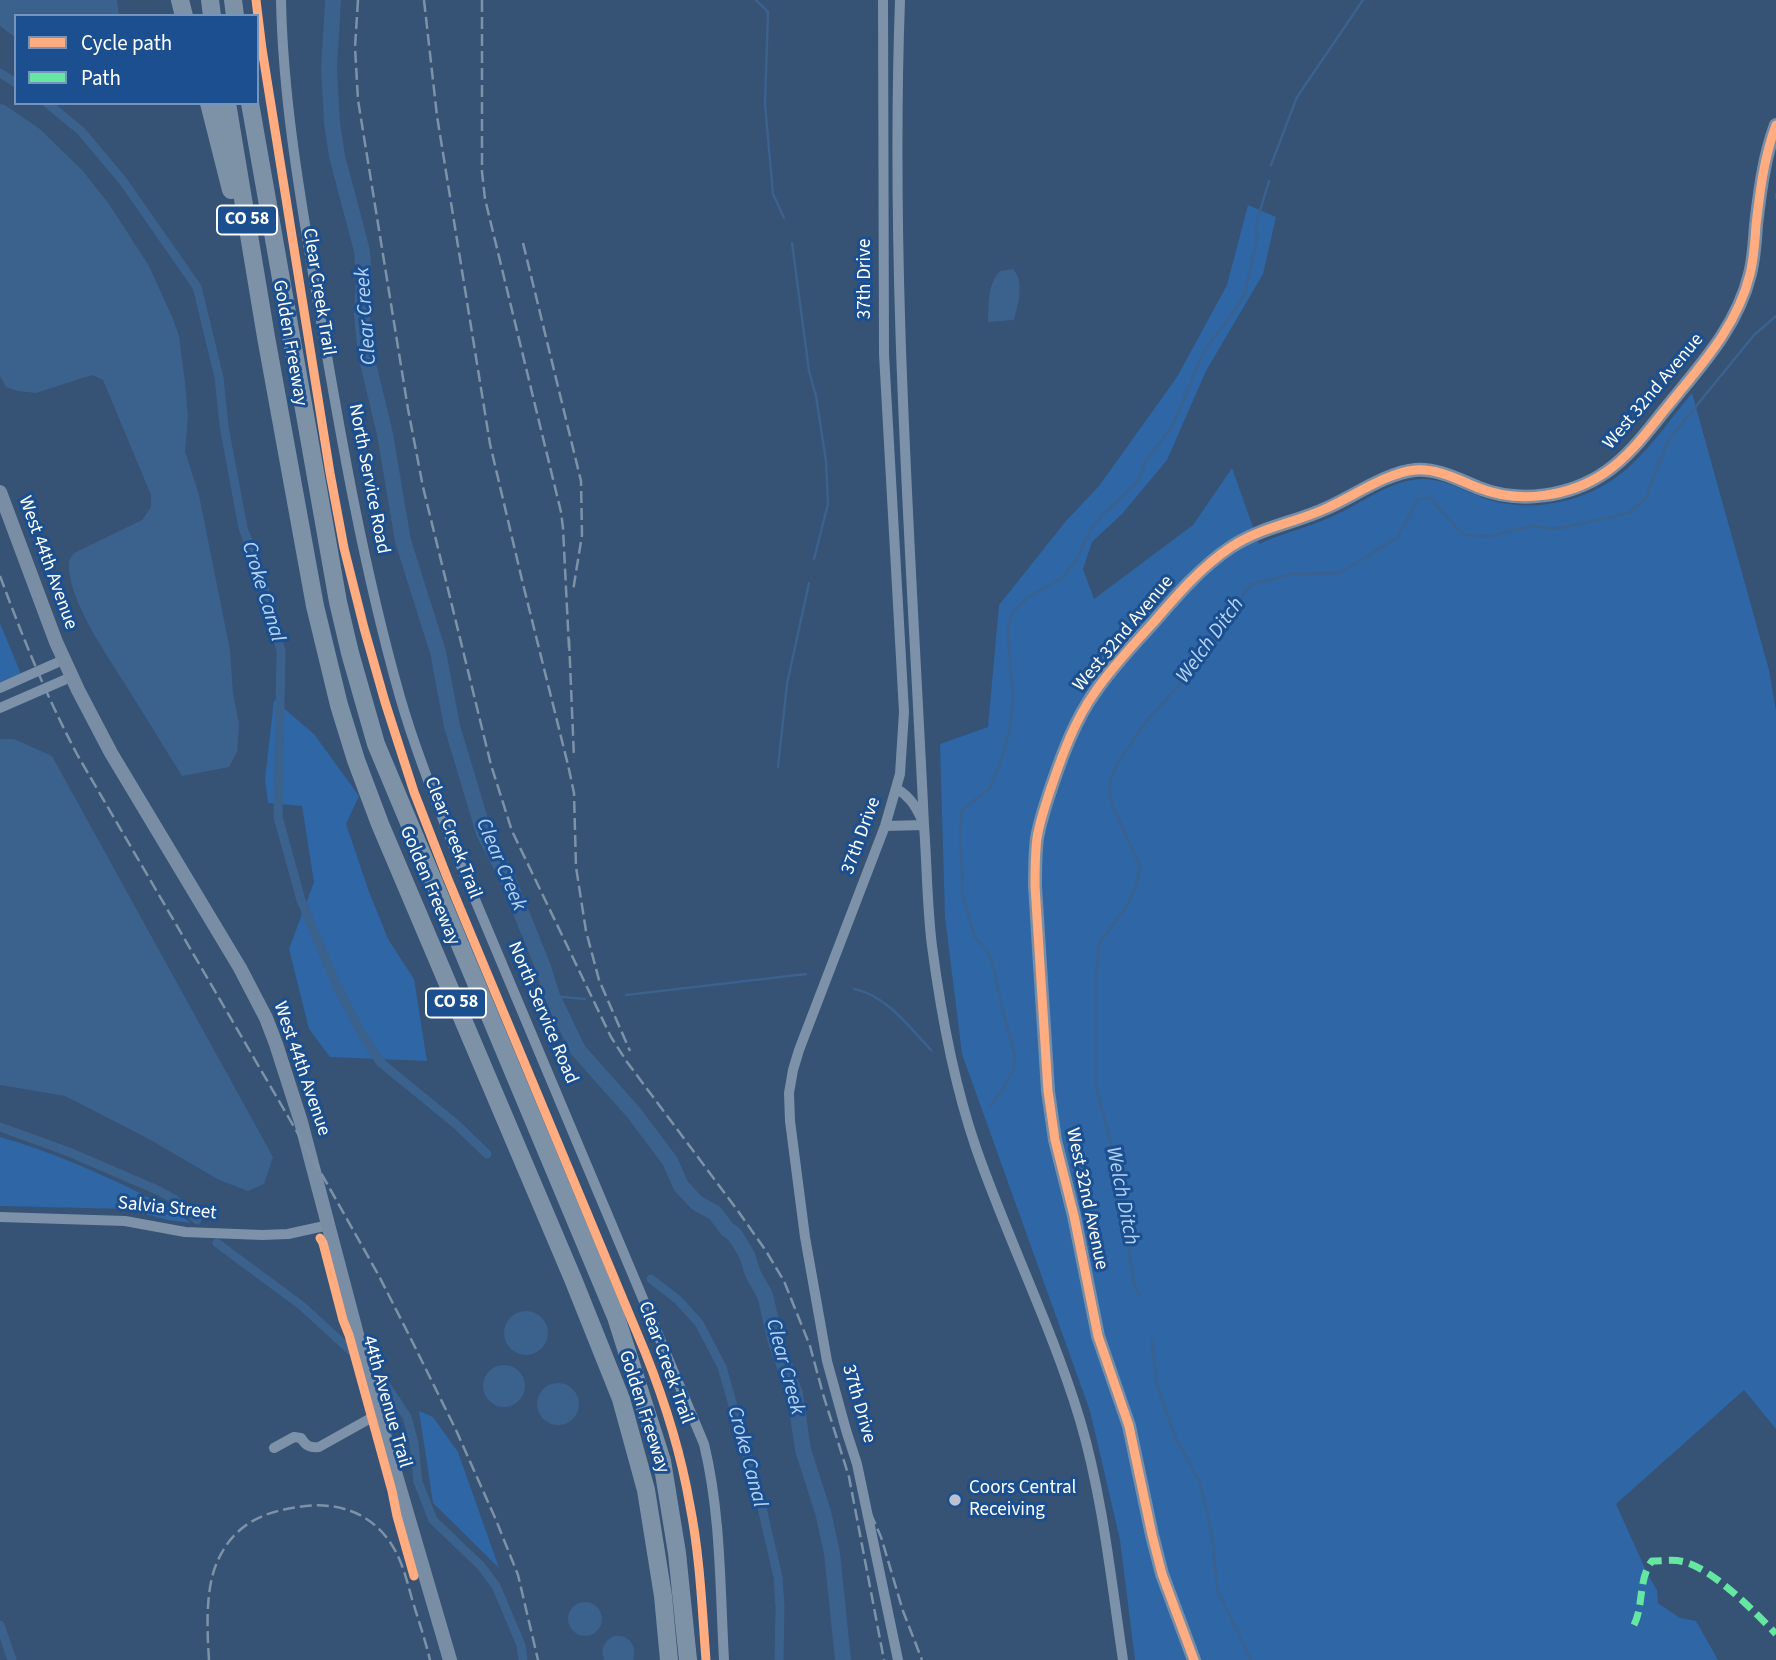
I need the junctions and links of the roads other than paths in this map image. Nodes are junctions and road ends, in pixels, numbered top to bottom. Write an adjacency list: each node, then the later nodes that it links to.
1 (281, 0): 24 (street, North Service Road)
2 (883, 0): 14 (street, 37th Drive)
3 (900, 0): 15 (street)
4 (210, 105): 8 (highway)
5 (227, 105): 8 (highway, Golden Freeway / CO 58)
6 (252, 105): 23 (highway, Golden Freeway / CO 58)
7 (1776, 125): 27 (street, West 32nd Avenue)
8 (266, 337): 22 (highway, Golden Freeway / CO 58)
9 (0, 492): 10 (street, West 44th Avenue)
10 (63, 660): 11 (street, West 44th Avenue); 12 (street)
11 (71, 677): 13 (street); 18 (street, West 44th Avenue)
12 (0, 688)
13 (0, 708)
14 (897, 789): 15 (street); 16 (street, 37th Drive)
15 (924, 825): 16 (street); 26 (street)
16 (885, 826): 25 (street, 37th Drive)
17 (0, 1217): 18 (street, Salvia Street)
18 (329, 1226): 19 (street, West 44th Avenue)
19 (378, 1414): 20 (street); 21 (street, West 44th Avenue)
20 (274, 1448)
21 (450, 1660)
22 (669, 1660)
23 (688, 1660)
24 (724, 1660)
25 (898, 1660)
26 (1123, 1660)
27 (1194, 1660)

